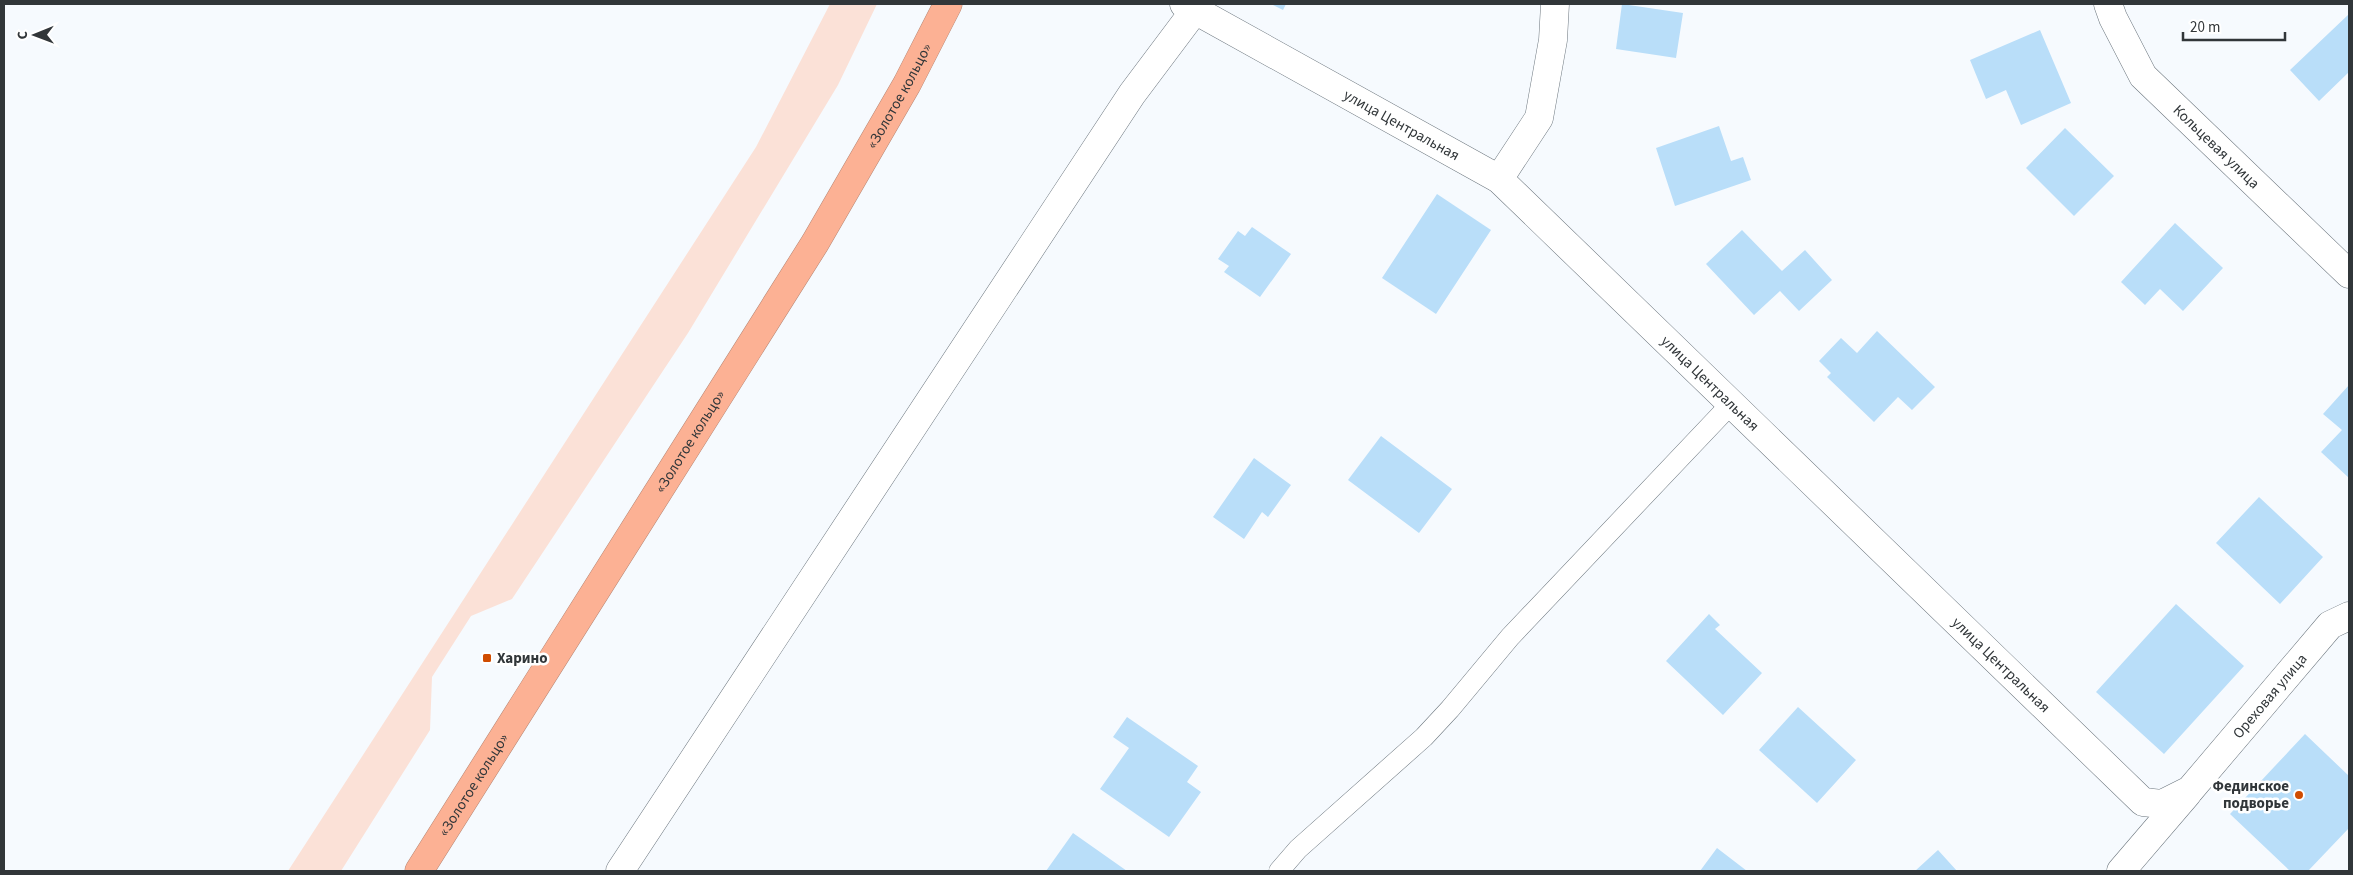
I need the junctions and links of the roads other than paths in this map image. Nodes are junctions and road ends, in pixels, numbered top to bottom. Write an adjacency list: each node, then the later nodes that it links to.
1 (948, 4): 11 (highway, «Золотое кольцо»)
2 (1555, 4): 5 (street)
3 (2108, 4): 6 (street, Кольцевая улица)
4 (1189, 7): 5 (street, улица Центральная); 12 (street)
5 (1499, 179): 7 (street, улица Центральная)
6 (2349, 274)
7 (1731, 404): 10 (street, улица Центральная); 13 (lane)
8 (2349, 602): 9 (street, Ореховая улица)
9 (2340, 620): 10 (street, Ореховая улица)
10 (2190, 790): 14 (street)
11 (419, 871)
12 (620, 871)
13 (1279, 871)
14 (2121, 871)

